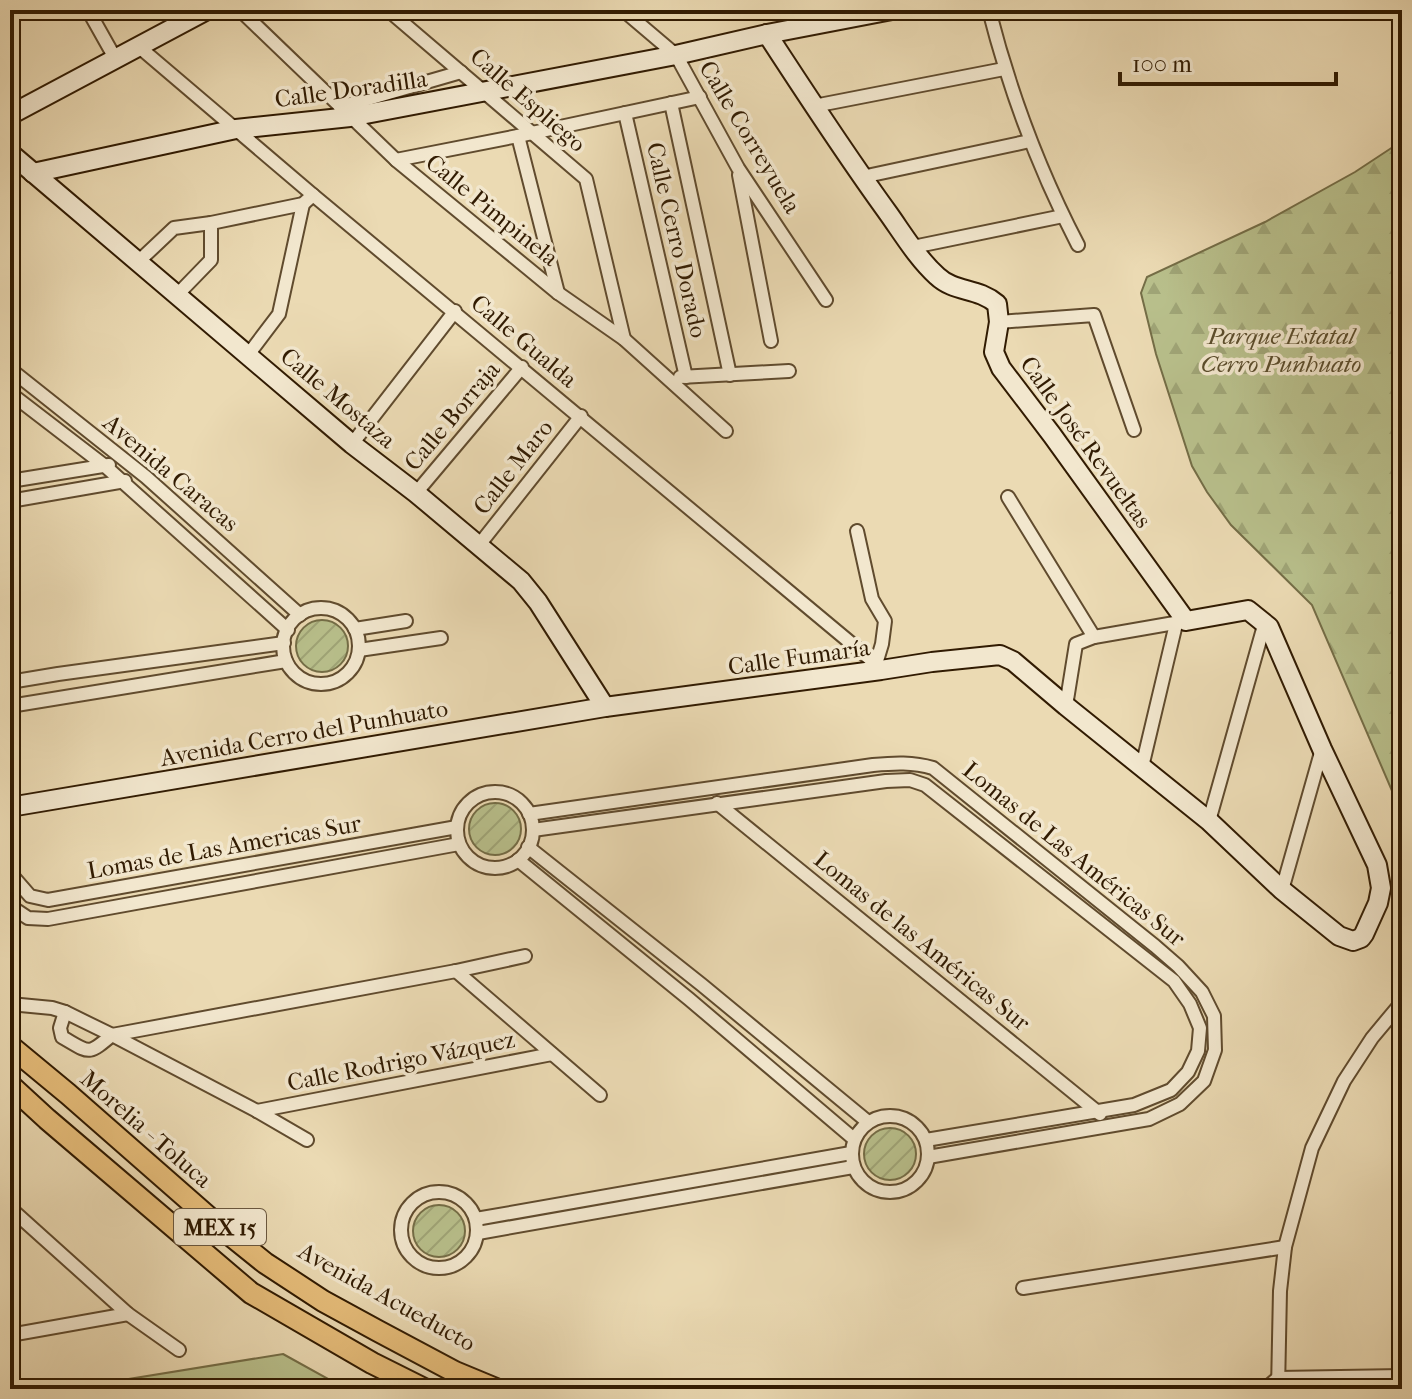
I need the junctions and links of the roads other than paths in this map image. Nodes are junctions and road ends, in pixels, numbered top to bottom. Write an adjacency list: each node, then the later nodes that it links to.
1 (88, 10): 11 (street)
2 (207, 10): 9 (street)
3 (240, 10): 18 (street, Calle Pimpinela)
4 (388, 10): 13 (street, Calle Espliego)
5 (623, 10): 10 (street, Calle Correyuela)
6 (892, 10): 8 (street, Calle Doradilla)
7 (989, 10): 12 (street)
8 (767, 34): 10 (street, Calle Doradilla); 17 (street)
9 (138, 46): 11 (street); 21 (street, Calle Gualda)
10 (676, 55): 14 (street, Calle Doradilla); 15 (street, Calle Correyuela)
11 (115, 58): 20 (street)
12 (1004, 69): 17 (street); 24 (street)
13 (461, 72): 14 (street, Calle Espliego); 18 (street)
14 (485, 92): 18 (street, Calle Doradilla); 22 (street, Calle Espliego)
15 (700, 97): 16 (street); 27 (street, Calle Correyuela)
16 (671, 103): 19 (street); 47 (street)
17 (814, 106): 29 (street)
18 (345, 112): 21 (street, Calle Doradilla); 26 (street, Calle Pimpinela)
19 (625, 113): 22 (street); 49 (street, Calle Cerro Dorado)
20 (10, 115)
21 (236, 129): 28 (street, Calle Doradilla); 30 (street, Calle Gualda)
22 (533, 133): 23 (street); 41 (street, Calle Espliego)
23 (518, 136): 26 (street); 36 (street)
24 (1030, 141): 29 (street); 31 (street)
25 (10, 153): 28 (street, Calle Mostaza)
26 (396, 160): 36 (street, Calle Pimpinela)
27 (738, 168): 38 (street, Calle Correyuela); 42 (street)
28 (33, 173): 35 (street, Calle Mostaza)
29 (862, 177): 34 (street)
30 (308, 199): 32 (street); 39 (street, Calle Gualda); 43 (street)
31 (1063, 216): 33 (street); 34 (street)
32 (211, 223): 35 (street); 37 (street)
33 (1078, 245)
34 (913, 247): 40 (street)
35 (139, 261): 37 (street, Calle Mostaza)
36 (558, 293): 41 (street, Calle Pimpinela)
37 (177, 295): 43 (street, Calle Mostaza)
38 (826, 300)
39 (455, 311): 44 (street, Calle Gualda); 54 (street)
40 (999, 322): 52 (street); 68 (street, Calle José Revueltas)
41 (624, 339): 48 (street, Calle Pimpinela)
42 (771, 341)
43 (248, 355): 54 (street, Calle Mostaza)
44 (522, 367): 51 (street, Calle Gualda); 60 (street, Calle Borraja)
45 (10, 369): 55 (street, Avenida Caracas)
46 (789, 371): 47 (street)
47 (730, 375): 49 (street)
48 (665, 377): 49 (street); 53 (street, Calle Pimpinela)
49 (686, 377)
50 (10, 393): 56 (street, Avenida Caracas)
51 (581, 416): 64 (street, Calle Maro); 75 (street, Calle Gualda)
52 (1134, 430)
53 (726, 431)
54 (352, 444): 60 (street, Calle Mostaza)
55 (124, 461): 56 (street); 57 (street, Avenida Caracas)
56 (105, 466): 58 (street); 59 (street, Avenida Caracas)
57 (146, 477): 59 (street); 65 (street, Avenida Caracas)
58 (10, 481)
59 (122, 481): 62 (street); 70 (street, Avenida Caracas)
60 (416, 493): 64 (street, Calle Mostaza)
61 (1008, 497): 71 (street)
62 (10, 501)
63 (857, 531): 75 (street)
64 (479, 545): 81 (street, Calle Mostaza)
65 (300, 615): 69 (street); 70 (street)
66 (406, 621): 69 (street)
67 (1265, 622): 68 (street); 82 (street); 88 (street)
68 (1181, 623): 71 (street); 83 (street)
69 (355, 629): 73 (street)
70 (286, 636): 74 (street); 76 (street)
71 (1094, 637): 80 (street)
72 (441, 638): 73 (street)
73 (359, 650): 74 (street)
74 (286, 661): 78 (street)
75 (879, 667): 80 (street, Calle Fumaría); 81 (street, Calle Fumaría)
76 (58, 674): 77 (street); 78 (street)
77 (10, 682)
78 (60, 697): 79 (street)
79 (10, 706)
80 (1066, 706): 83 (street)
81 (605, 707): 86 (street, Avenida Cerro del Punhuato)
82 (1322, 749): 99 (street); 99 (street)
83 (1142, 767): 88 (street)
84 (703, 790): 85 (street, Lomas de las Américas Sur); 87 (street, Lomas de Las Américas Sur); 96 (street, Lomas de Las Américas Sur)
85 (718, 805): 90 (street, Lomas de Las Américas Sur); 98 (street, Lomas de Las Américas Sur); 115 (street, Lomas de las Américas Sur)
86 (10, 807)
87 (529, 814): 89 (street); 90 (street)
88 (1209, 821): 99 (street)
89 (457, 827): 91 (street); 94 (street, Lomas de Las Americas Sur)
90 (533, 830): 92 (street)
91 (459, 844): 93 (street); 97 (street, Lomas de Las Americas Sur)
92 (528, 847): 93 (street); 103 (street)
93 (518, 860): 104 (street)
94 (252, 864): 95 (street, Lomas de Las Americas Sur); 97 (street)
95 (10, 873)
96 (1064, 873): 98 (street); 118 (street, Lomas de Las Américas Sur)
97 (256, 881): 100 (street, Lomas de Las Americas Sur)
98 (1054, 888): 115 (street, Lomas de Las Américas Sur)
99 (1282, 890)
100 (10, 906)
101 (525, 956): 102 (street)
102 (456, 971): 108 (street); 110 (street)
103 (702, 985): 104 (street); 117 (street)
104 (689, 999): 119 (street)
105 (1402, 1002): 129 (street)
106 (10, 1004): 107 (street)
107 (65, 1012): 108 (street); 108 (street)
108 (112, 1035): 114 (street)
109 (10, 1044): 136 (main road, Morelia - Toluca / MEX 15); 136 (street, Avenida Acueducto)
110 (552, 1054): 113 (street); 114 (street, Calle Rodrigo Vázquez)
111 (10, 1085): 116 (main road, MEX 15)
112 (10, 1094): 116 (street)
113 (600, 1095)
114 (257, 1111): 120 (street)
115 (1097, 1111): 118 (street, Lomas de las Américas Sur); 121 (street, Lomas de Las Américas Sur)
116 (47, 1119): 137 (main road, MEX 15)
117 (868, 1122): 119 (street); 121 (street)
118 (1113, 1125): 123 (street, Lomas de Las Américas Sur)
119 (854, 1139): 122 (street)
120 (307, 1140)
121 (926, 1140): 123 (street)
122 (851, 1153): 124 (street); 125 (street)
123 (928, 1157): 124 (street)
124 (853, 1167): 126 (street)
125 (662, 1185): 126 (street); 128 (street)
126 (665, 1200): 128 (street)
127 (10, 1208): 131 (street)
128 (477, 1226): 128 (street)
129 (1285, 1247): 130 (street); 135 (street)
130 (1023, 1288)
131 (128, 1314): 132 (street); 133 (street)
132 (10, 1335)
133 (179, 1350)
134 (1402, 1376): 135 (street)
135 (1278, 1384): 139 (street)
136 (486, 1387)
137 (424, 1389)
138 (1257, 1389): 139 (street)
139 (1265, 1389)

